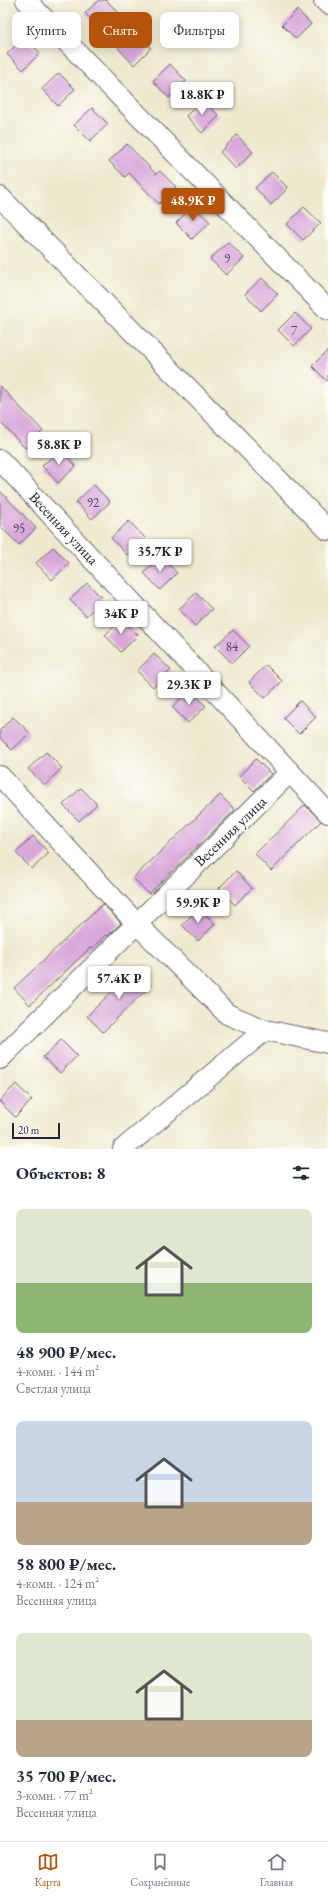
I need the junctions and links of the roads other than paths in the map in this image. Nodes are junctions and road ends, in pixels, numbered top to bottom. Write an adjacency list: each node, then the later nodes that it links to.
1 (26, 0): 5 (street)
2 (324, 0): 3 (street)
3 (328, 4)
4 (0, 197): 7 (street)
5 (328, 310)
6 (0, 460): 8 (street, Весенняя улица)
7 (328, 530)
8 (290, 772): 10 (street, Весенняя улица); 11 (street, Весенняя улица)
9 (0, 776): 11 (street)
10 (328, 813)
11 (136, 923): 12 (street); 14 (street, Весенняя улица)
12 (265, 1030): 13 (street); 15 (street)
13 (328, 1043)
14 (0, 1059)
15 (124, 1149)

